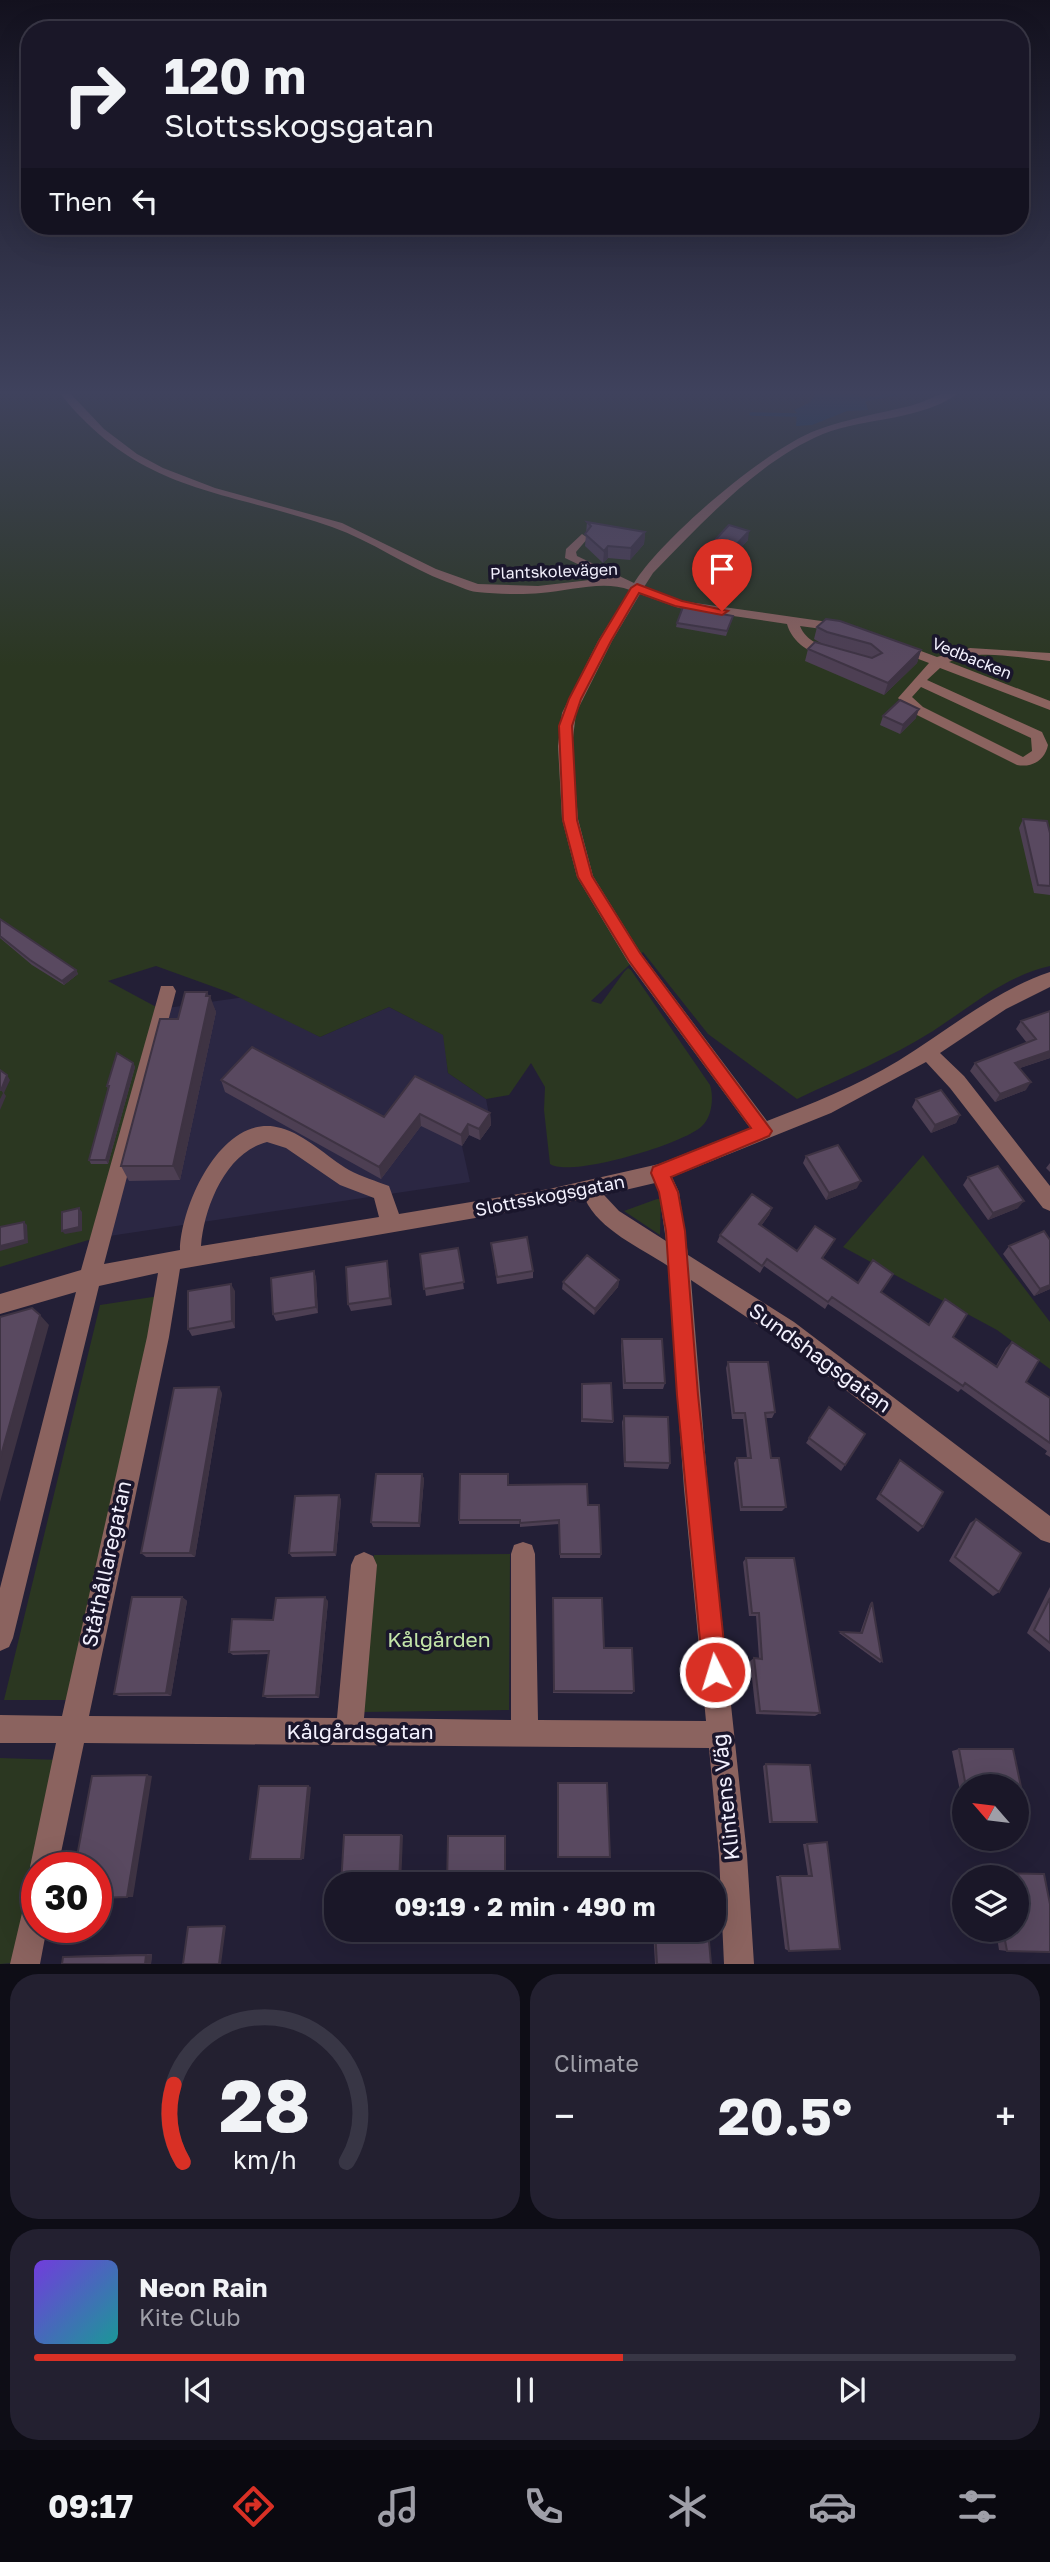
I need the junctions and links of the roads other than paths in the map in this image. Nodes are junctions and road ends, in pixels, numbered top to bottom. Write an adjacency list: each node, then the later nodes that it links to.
1 (192, 483): 4 (street, Plantskolevägen)
2 (740, 483): 5 (street)
3 (582, 538): 4 (street)
4 (617, 581): 5 (street, Plantskolevägen)
5 (637, 588): 6 (street); 17 (street)
6 (793, 620): 7 (street); 9 (street)
7 (854, 631)
8 (888, 643): 11 (street, Vedbacken)
9 (844, 656)
10 (1050, 657): 11 (street)
11 (940, 663): 12 (street); 13 (street, Vedbacken)
12 (920, 682): 12 (street)
13 (1050, 706)
14 (1050, 979): 16 (street, Slottsskogsgatan)
15 (167, 991): 24 (street)
16 (928, 1052): 17 (street, Slottsskogsgatan); 20 (street)
17 (763, 1131): 18 (street, Slottsskogsgatan)
18 (660, 1173): 19 (street, Slottsskogsgatan); 22 (street, Klintens Väg)
19 (591, 1189): 21 (street, Slottsskogsgatan); 22 (street, Sundshagsgatan)
20 (1050, 1202)
21 (392, 1225): 23 (street, Slottsskogsgatan); 23 (street, Ståthållaregatan)
22 (676, 1259): 26 (street, Sundshagsgatan); 34 (street, Klintens Väg)
23 (181, 1260): 24 (street, Slottsskogsgatan); 31 (street, Ståthållaregatan)
24 (92, 1277): 25 (street, Slottsskogsgatan); 29 (street)
25 (0, 1304)
26 (1050, 1531)
27 (523, 1554): 33 (street)
28 (364, 1565): 32 (street)
29 (0, 1638)
30 (0, 1729): 31 (street, Kålgårdsgatan)
31 (72, 1731): 32 (street, Kålgårdsgatan); 35 (street, Ståthållaregatan)
32 (349, 1731): 33 (street, Kålgårdsgatan)
33 (525, 1734): 34 (street, Kålgårdsgatan)
34 (720, 1735): 38 (street, Klintens Väg)
35 (47, 1852)
36 (29, 1943): 37 (street)
37 (25, 1964)
38 (739, 1964)

